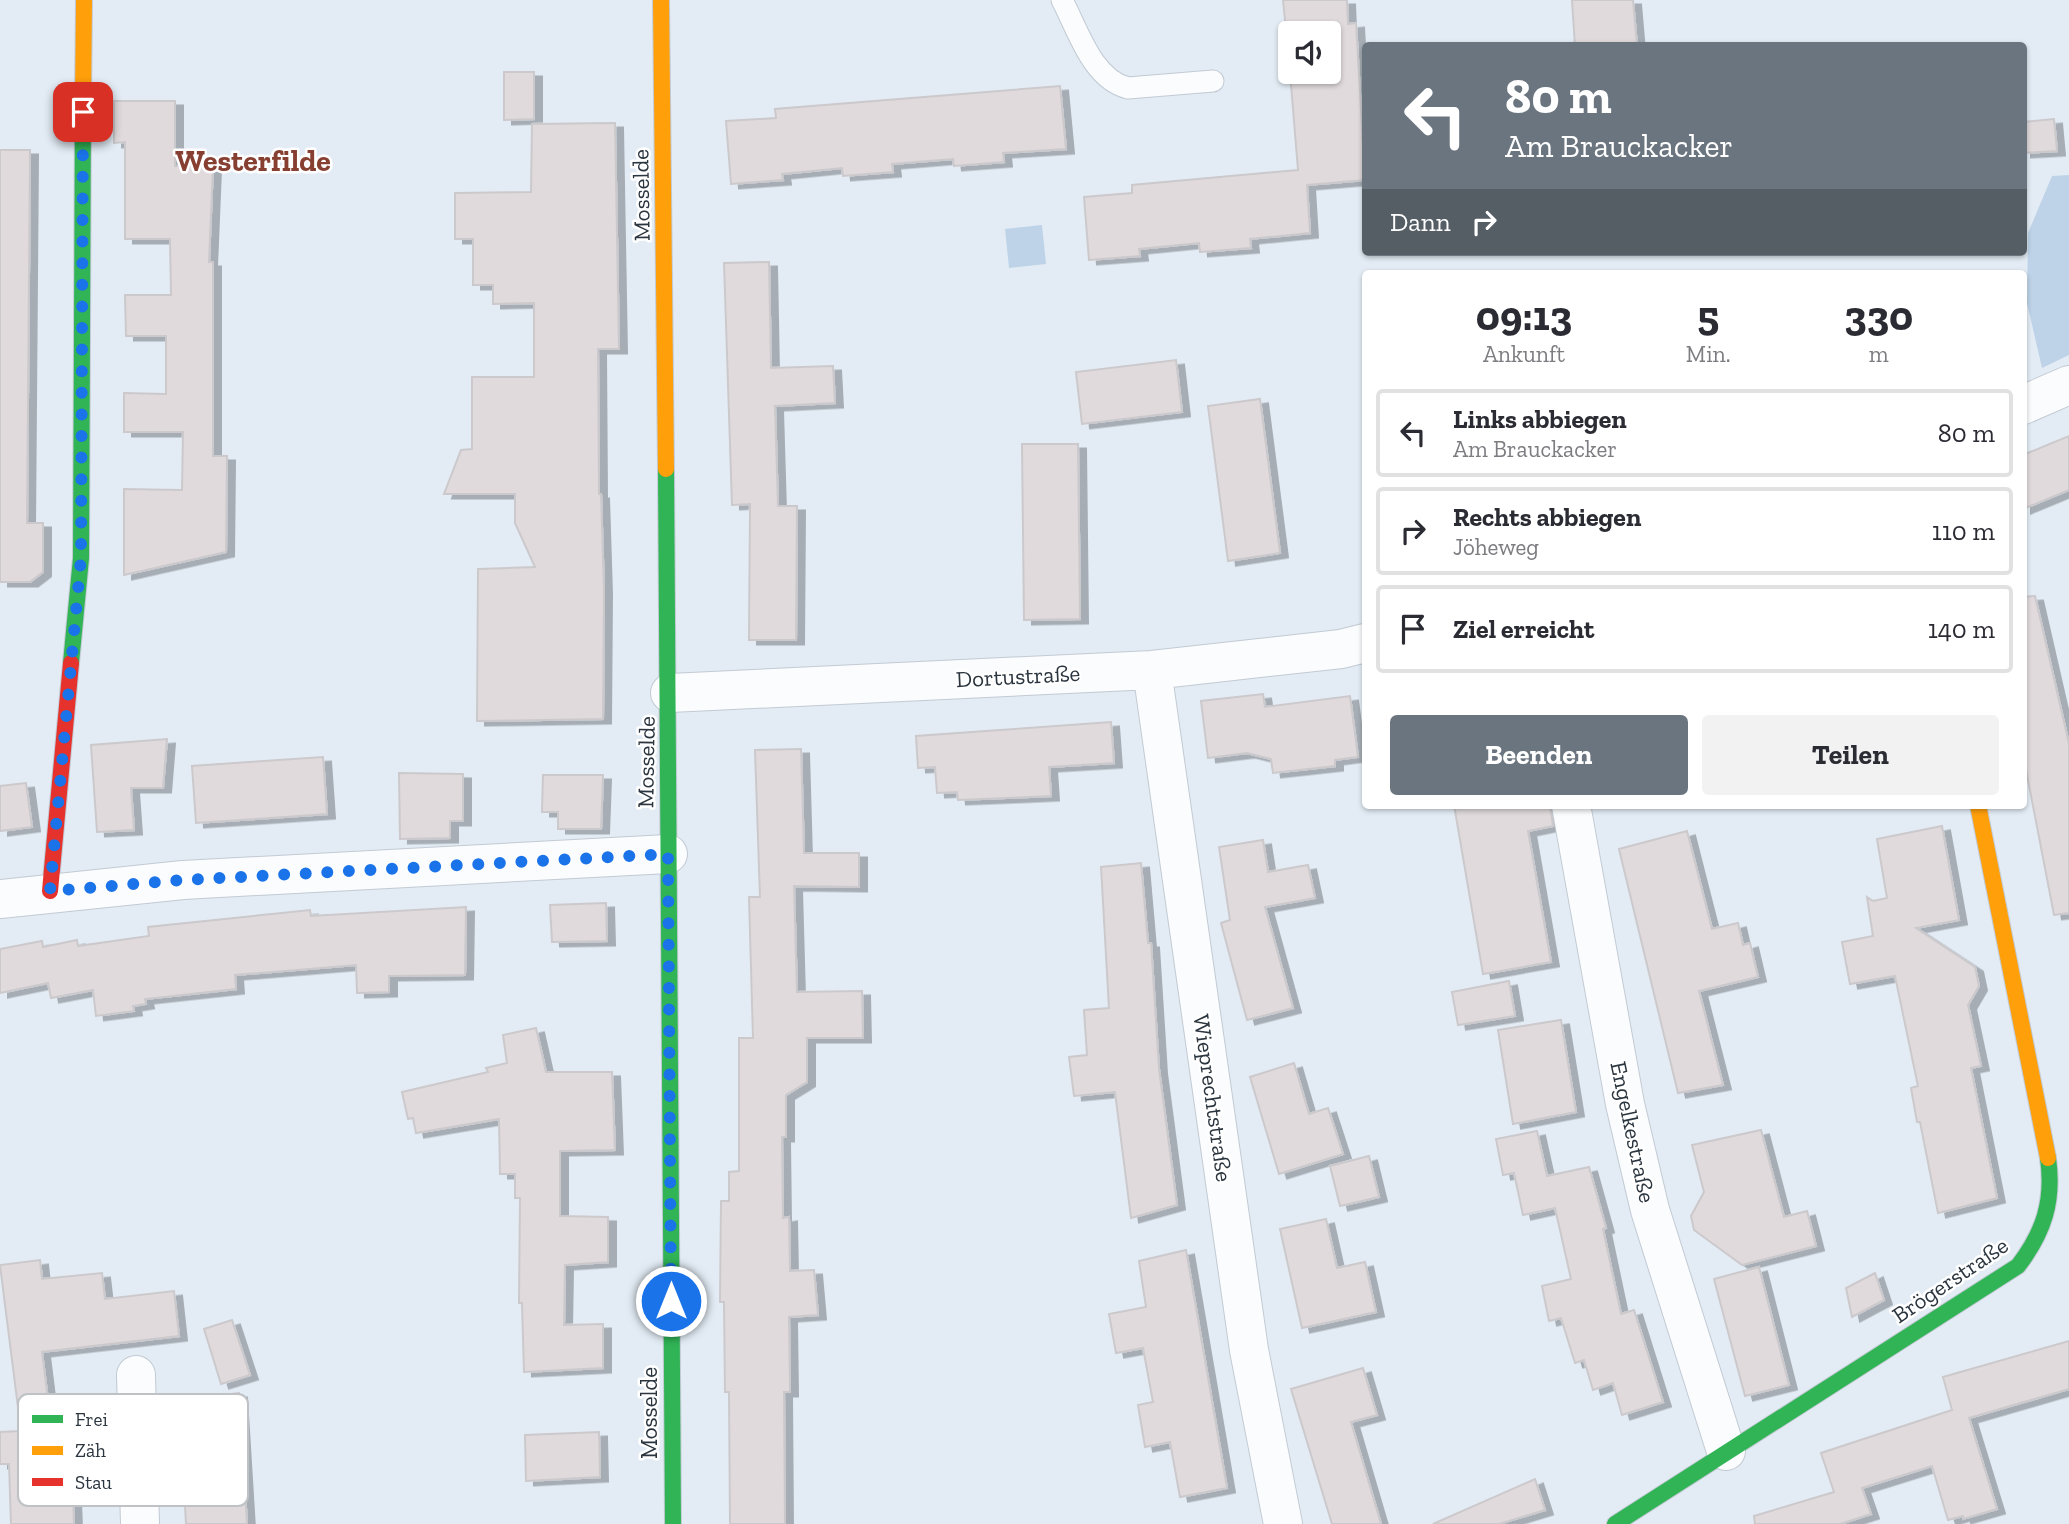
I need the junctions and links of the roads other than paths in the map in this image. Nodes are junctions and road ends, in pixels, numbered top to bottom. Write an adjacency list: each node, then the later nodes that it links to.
1 (84, 0): 13 (street)
2 (661, 0): 9 (street, Mosselde)
3 (1062, 0): 4 (lane)
4 (1213, 81)
5 (2069, 385): 6 (street)
6 (2027, 403)
7 (1362, 644): 8 (street, Dortustraße)
8 (1152, 670): 9 (street, Dortustraße); 21 (street, Wieprechtstraße)
9 (670, 693): 12 (street, Mosselde)
10 (1572, 809): 17 (street, Engelkestraße)
11 (1980, 809): 17 (street, Brögerstraße)
12 (668, 854): 13 (street); 20 (street, Mosselde)
13 (50, 891): 14 (street)
14 (0, 899)
15 (136, 1375): 16 (street)
16 (137, 1394)
17 (1726, 1451): 22 (street, Brögerstraße)
18 (140, 1506): 19 (street)
19 (141, 1524)
20 (673, 1524)
21 (1283, 1524)
22 (1615, 1524)

